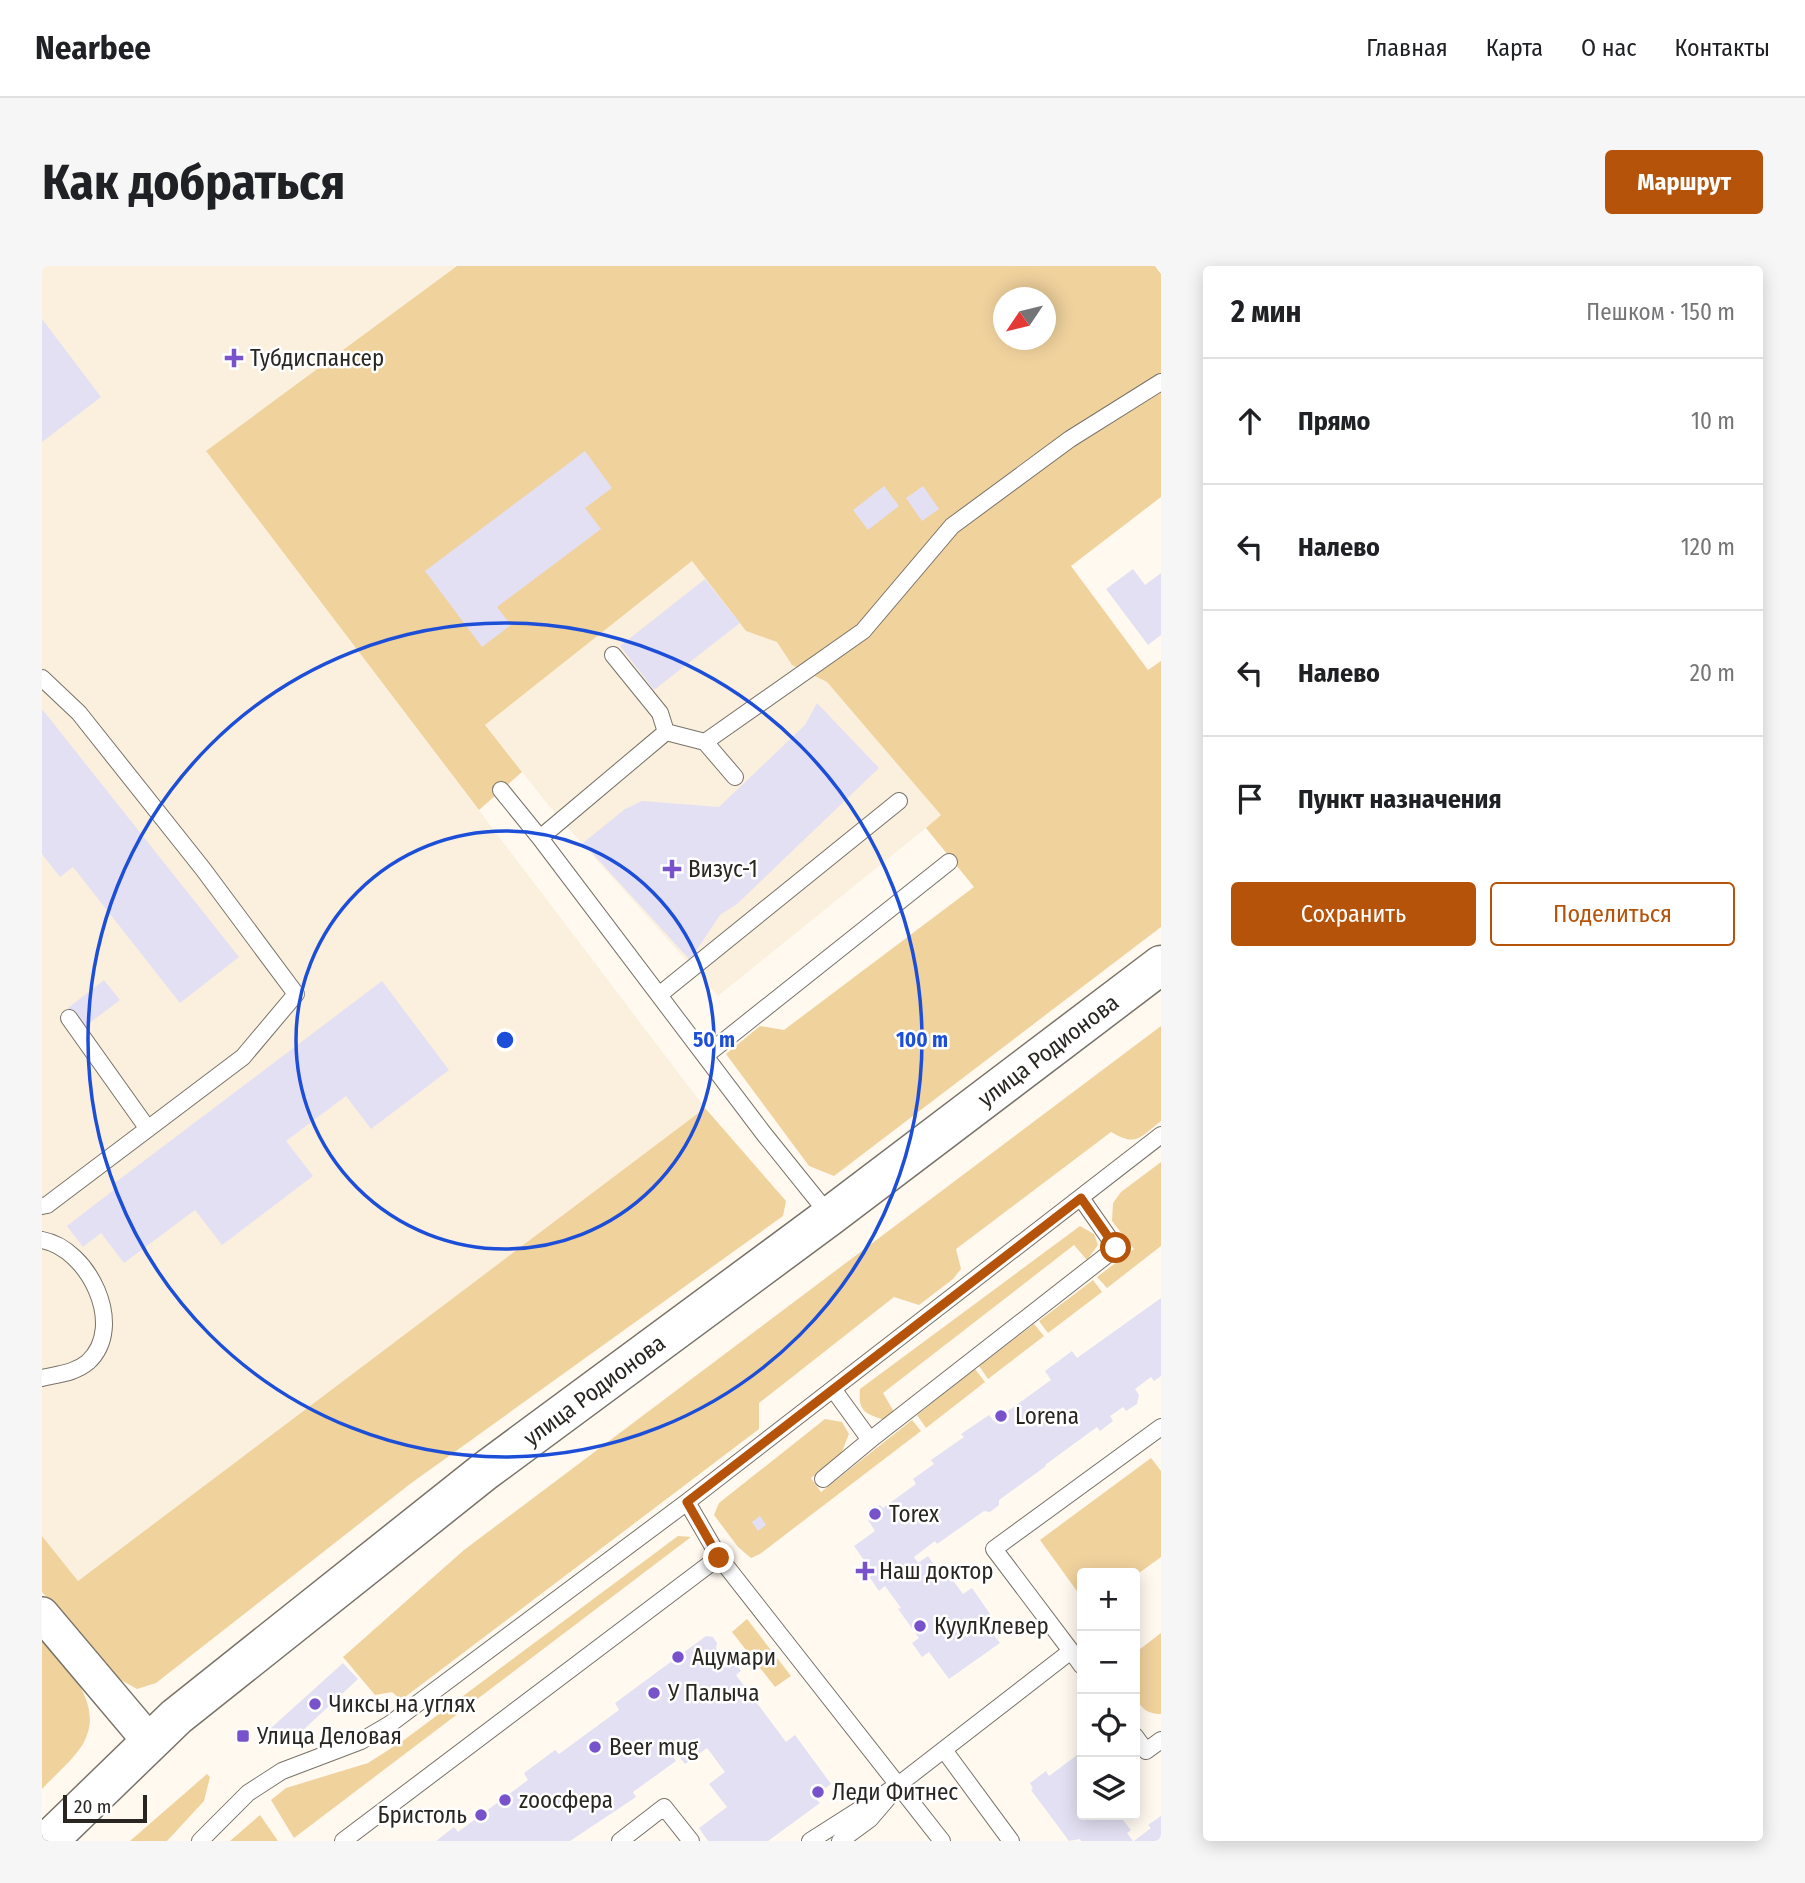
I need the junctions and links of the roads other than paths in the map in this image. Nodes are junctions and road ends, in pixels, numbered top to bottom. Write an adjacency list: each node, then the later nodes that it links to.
1 (1161, 382): 5 (lane)
2 (613, 655): 4 (lane)
3 (42, 678): 15 (lane)
4 (666, 732): 5 (lane); 9 (lane)
5 (705, 742): 6 (lane)
6 (735, 777)
7 (501, 790): 9 (lane)
8 (899, 801): 12 (lane)
9 (540, 838): 12 (lane)
10 (949, 862): 14 (lane)
11 (1161, 965): 19 (main road, улица Родионова)
12 (659, 995): 14 (lane)
13 (69, 1018): 15 (lane)
14 (705, 1056): 19 (lane)
15 (148, 1129): 18 (lane)
16 (1161, 1136): 17 (lane)
17 (1081, 1198): 22 (lane); 24 (lane)
18 (42, 1206)
19 (830, 1216): 32 (main road, улица Родионова)
20 (42, 1240): 21 (lane)
21 (42, 1378)
22 (833, 1389): 24 (lane); 26 (lane)
23 (1161, 1427): 29 (lane)
24 (870, 1440): 25 (lane)
25 (824, 1479)
26 (687, 1502): 27 (lane); 37 (lane)
27 (719, 1558): 35 (lane); 38 (lane)
28 (42, 1614): 32 (street)
29 (1072, 1651): 30 (lane); 34 (lane)
30 (1077, 1658)
31 (1161, 1740): 33 (lane)
32 (150, 1741): 36 (main road, улица Родионова)
33 (1140, 1743)
34 (944, 1750): 35 (lane); 44 (lane)
35 (898, 1785): 41 (lane); 42 (lane); 43 (lane)
36 (48, 1841)
37 (200, 1841)
38 (343, 1841)
39 (620, 1841): 40 (lane)
40 (691, 1841)
41 (810, 1841)
42 (840, 1841)
43 (942, 1841)
44 (1012, 1841)

